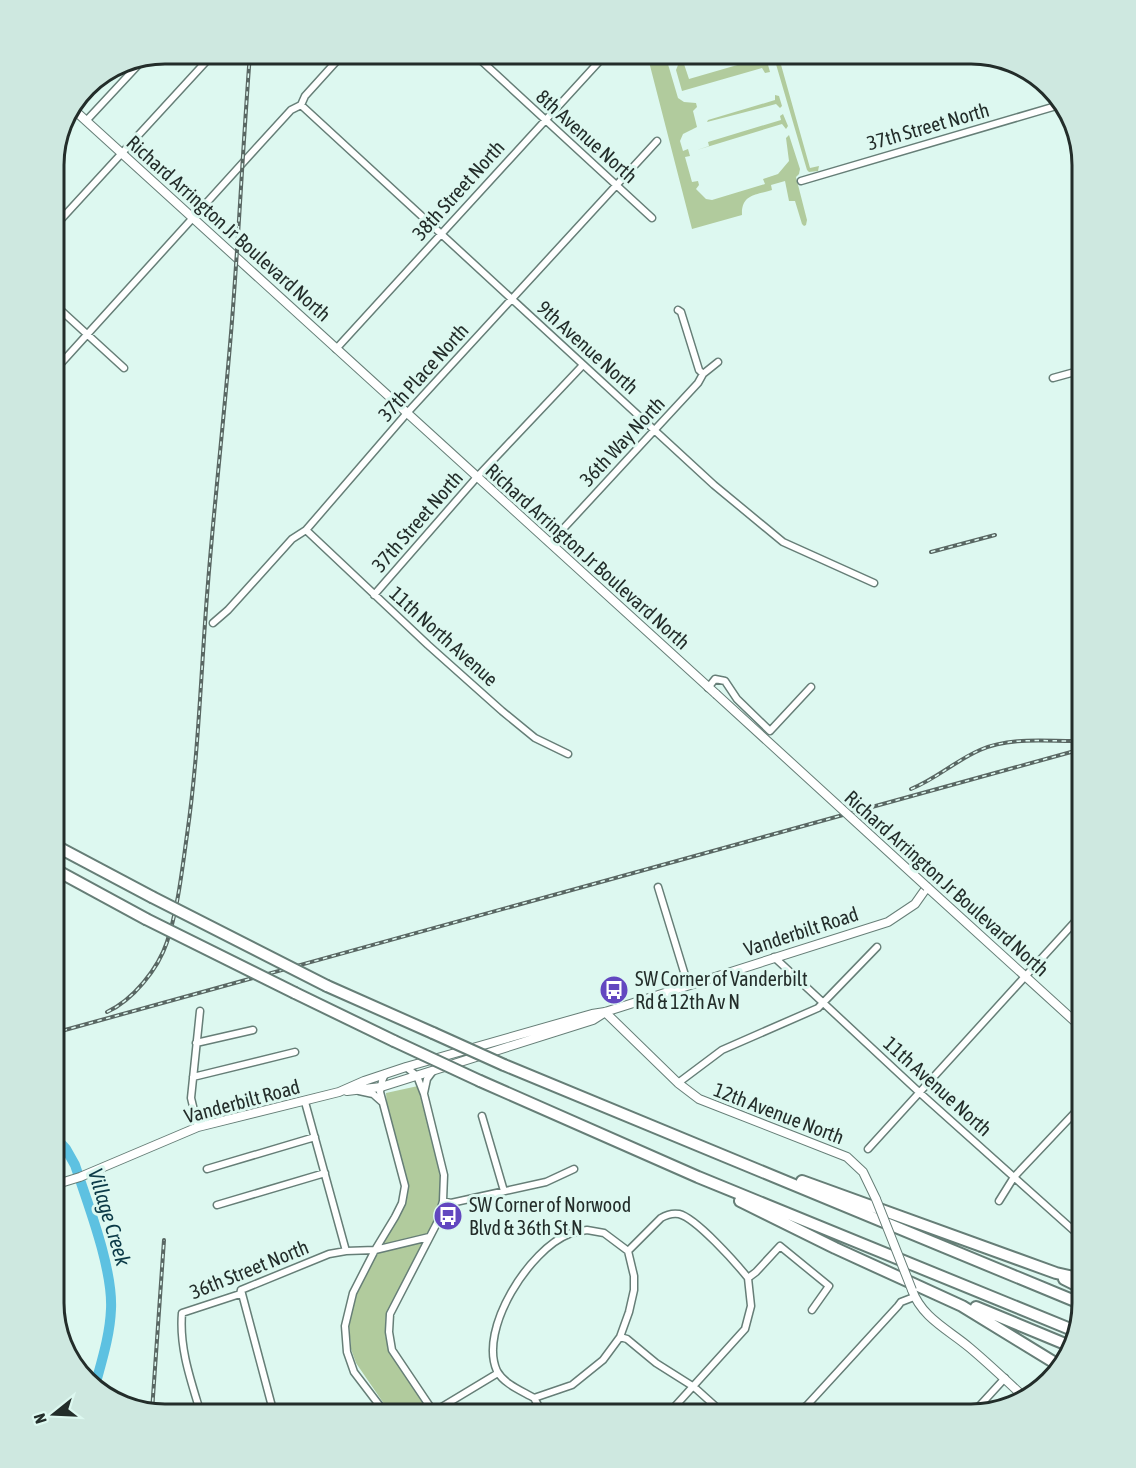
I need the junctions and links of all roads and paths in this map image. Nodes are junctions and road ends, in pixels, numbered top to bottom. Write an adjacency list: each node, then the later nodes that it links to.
1 (204, 64): 12 (street)
2 (334, 64): 6 (street)
3 (485, 64): 9 (street, 8th Avenue North)
4 (596, 65): 9 (street, 38th Street North)
5 (134, 70): 10 (street)
6 (301, 105): 17 (street); 18 (street, 9th Avenue North)
7 (1053, 107): 13 (street, 37th Street North)
8 (79, 114): 10 (street, Richard Arrington Jr Boulevard North)
9 (544, 120): 14 (street, 8th Avenue North); 18 (street, 38th Street North)
10 (86, 121): 12 (street, Richard Arrington Jr Boulevard North)
11 (657, 141): 14 (street, 37th Place North)
12 (122, 154): 15 (street); 17 (street, Richard Arrington Jr Boulevard North)
13 (801, 181)
14 (616, 185): 16 (street, 8th Avenue North); 19 (street, 37th Place North)
15 (65, 215)
16 (652, 218)
17 (194, 219): 22 (street); 23 (street, Richard Arrington Jr Boulevard North)
18 (440, 234): 19 (street, 9th Avenue North); 23 (street, 38th Street North)
19 (512, 299): 26 (street, 9th Avenue North); 31 (street, 37th Place North)
20 (678, 310): 29 (street)
21 (65, 314): 22 (street)
22 (88, 335): 24 (street); 27 (street)
23 (336, 349): 31 (street, Richard Arrington Jr Boulevard North)
24 (65, 360)
25 (718, 362): 29 (street, 36th Way North)
26 (583, 365): 32 (street, 9th Avenue North); 33 (street, 37th Street North)
27 (124, 368)
28 (1072, 373): 30 (street)
29 (703, 374): 32 (street, 36th Way North)
30 (1053, 378)
31 (407, 413): 33 (street, Richard Arrington Jr Boulevard North); 34 (street, 37th Place North)
32 (654, 430): 35 (street, 36th Way North); 36 (street, 9th Avenue North)
33 (477, 477): 35 (street, Richard Arrington Jr Boulevard North); 37 (street, 37th Street North)
34 (306, 531): 37 (street, 11th North Avenue); 38 (street, 37th Place North)
35 (550, 543): 40 (street, Richard Arrington Jr Boulevard North)
36 (874, 583)
37 (374, 595): 41 (street, 11th North Avenue)
38 (213, 623)
39 (811, 687): 40 (street)
40 (708, 688): 45 (street, Richard Arrington Jr Boulevard North, bridge)
41 (568, 754)
42 (64, 851): 76 (highway, bridge)
43 (64, 875): 80 (highway, bridge)
44 (658, 887): 50 (street)
45 (927, 887): 48 (street, Vanderbilt Road); 49 (street, Richard Arrington Jr Boulevard North)
46 (1072, 925): 49 (street)
47 (877, 947): 51 (street)
48 (774, 957): 50 (street, Vanderbilt Road); 51 (street, 11th Avenue North)
49 (1025, 976): 54 (street, Richard Arrington Jr Boulevard North); 67 (street)
50 (688, 985): 53 (street, Vanderbilt Road)
51 (824, 1003): 63 (street); 67 (street, 11th Avenue North)
52 (200, 1011): 56 (street)
53 (605, 1012): 58 (street, Vanderbilt Road); 59 (street, Vanderbilt Road); 63 (street, 12th Avenue North)
54 (1072, 1019)
55 (253, 1030): 56 (street)
56 (196, 1043): 62 (street)
57 (295, 1052): 62 (street)
58 (406, 1067): 60 (street, Vanderbilt Road); 61 (street)
59 (434, 1071): 61 (street, Vanderbilt Road); 68 (street)
60 (386, 1074): 64 (street); 66 (street, Vanderbilt Road)
61 (417, 1076): 64 (street, Vanderbilt Road); 68 (street)
62 (193, 1077): 73 (street)
63 (678, 1083): 98 (street, 12th Avenue North, bridge)
64 (381, 1087): 65 (street, Vanderbilt Road); 70 (street)
65 (356, 1091): 66 (street, Vanderbilt Road); 70 (street)
66 (339, 1092): 69 (street, Vanderbilt Road)
67 (920, 1093): 75 (street); 81 (street, 11th Avenue North)
68 (424, 1094): 84 (street)
69 (305, 1102): 73 (street, Vanderbilt Road); 74 (street)
70 (382, 1102): 89 (street)
71 (482, 1116): 83 (street)
72 (1072, 1116): 81 (street)
73 (198, 1127): 82 (street, Vanderbilt Road)
74 (315, 1137): 78 (street); 79 (street)
75 (868, 1149)
76 (716, 1152): 93 (highway); 99 (highway)
77 (574, 1168): 83 (street)
78 (207, 1169)
79 (325, 1173): 86 (street); 90 (street)
80 (698, 1177): 92 (highway); 101 (highway)
81 (1014, 1177): 85 (street); 87 (street, 11th Avenue North)
82 (64, 1182)
83 (504, 1191): 84 (street)
84 (443, 1201): 88 (street)
85 (999, 1201)
86 (217, 1205)
87 (1072, 1229)
88 (429, 1237): 89 (street, 36th Street North); 114 (street)
89 (375, 1250): 90 (street, 36th Street North); 113 (street)
90 (346, 1251): 97 (street, 36th Street North)
91 (628, 1251): 95 (street); 102 (street); 105 (street)
92 (846, 1253): 103 (highway); 104 (highway)
93 (1039, 1266): 94 (highway); 96 (highway)
94 (1072, 1276)
95 (748, 1278): 100 (street); 107 (street)
96 (1072, 1283)
97 (241, 1290): 111 (street, 36th Street North); 112 (street)
98 (913, 1294): 106 (street, 12th Avenue North); 119 (street)
99 (1072, 1300)
100 (812, 1310)
101 (1068, 1329)
102 (620, 1337): 107 (street); 109 (street)
103 (1063, 1343)
104 (1052, 1361)
105 (498, 1373): 109 (street); 115 (street)
106 (1005, 1378): 108 (street, 12th Avenue North); 110 (street)
107 (693, 1387): 117 (street); 118 (street)
108 (1018, 1391)
109 (534, 1398): 116 (street)
110 (983, 1403)
111 (198, 1404)
112 (271, 1404)
113 (378, 1404)
114 (427, 1404)
115 (448, 1404)
116 (537, 1404)
117 (678, 1404)
118 (713, 1404)
119 (808, 1404)

